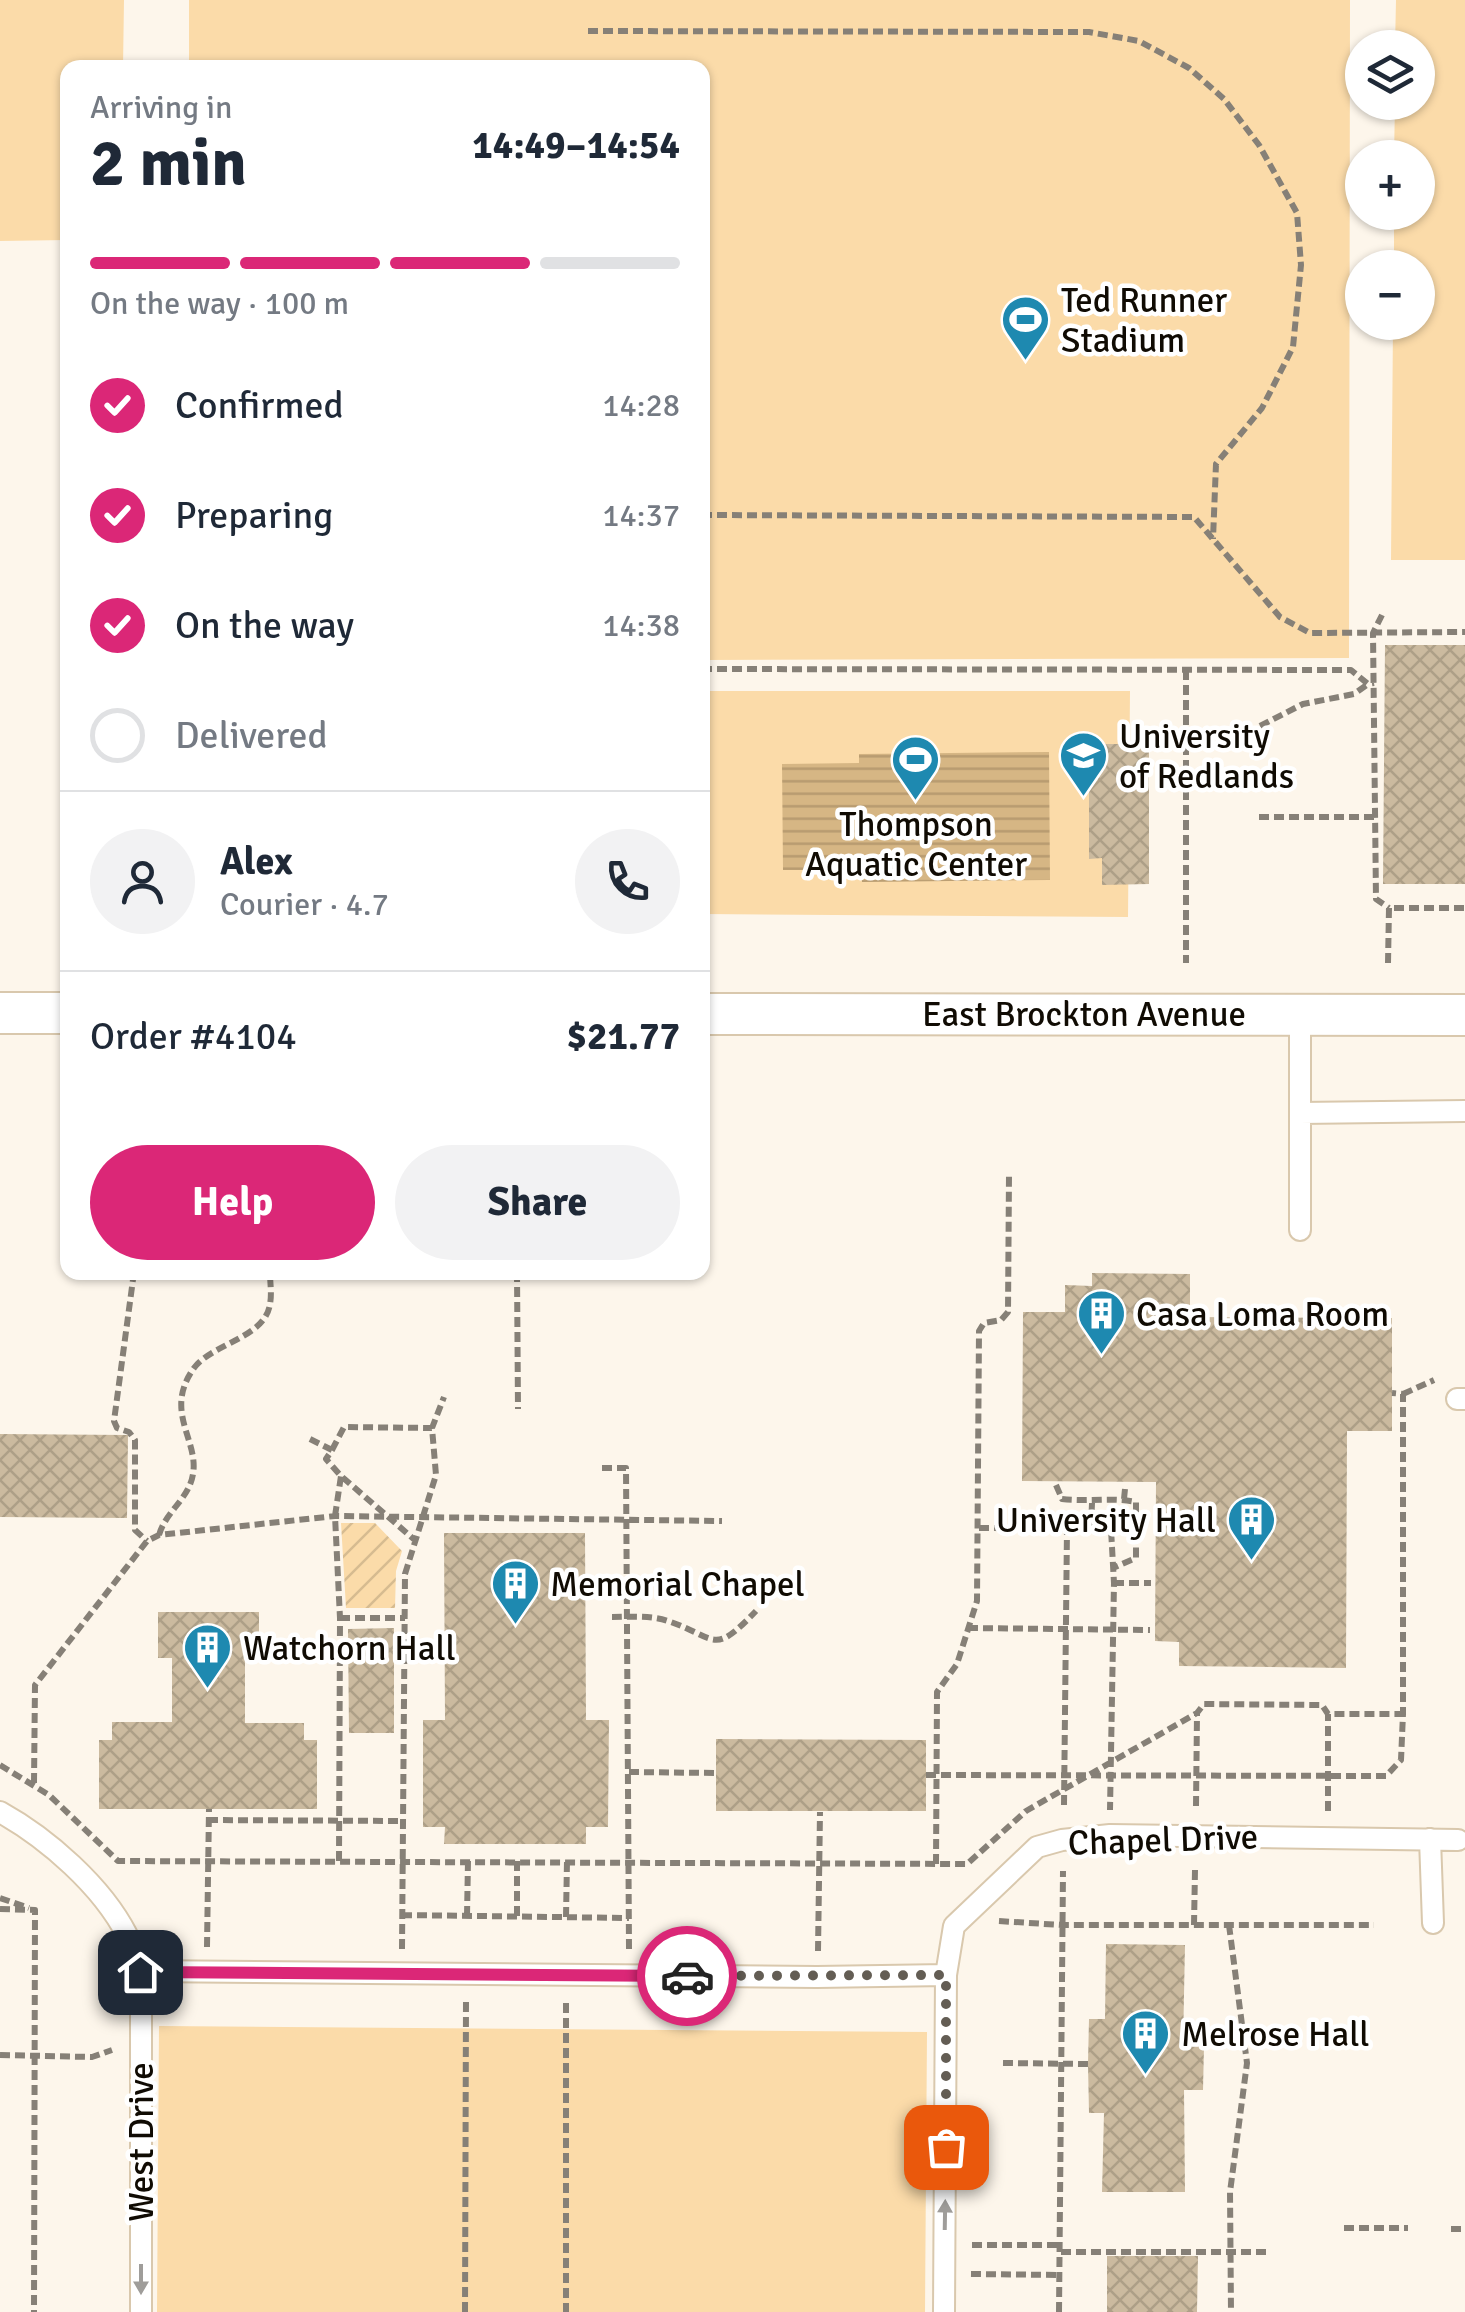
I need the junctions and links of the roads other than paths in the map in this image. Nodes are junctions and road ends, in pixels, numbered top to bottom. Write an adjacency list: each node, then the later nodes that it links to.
1 (0, 1013): 2 (street)
2 (60, 1013)
3 (710, 1014): 4 (street, East Brockton Avenue)
4 (1300, 1014): 5 (street, East Brockton Avenue); 7 (lane)
5 (1465, 1014)
6 (1465, 1112): 7 (lane)
7 (1300, 1113): 8 (lane)
8 (1300, 1230)
9 (0, 1812): 13 (lane)
10 (1430, 1839): 11 (lane, Chapel Drive); 12 (lane); 14 (lane, Chapel Drive)
11 (1458, 1840)
12 (1433, 1923)
13 (140, 1972): 14 (lane); 15 (lane, West Drive, one-way to 15)
14 (946, 1975): 16 (lane, Chapel Drive, one-way to 14)
15 (141, 2312)
16 (944, 2312)

